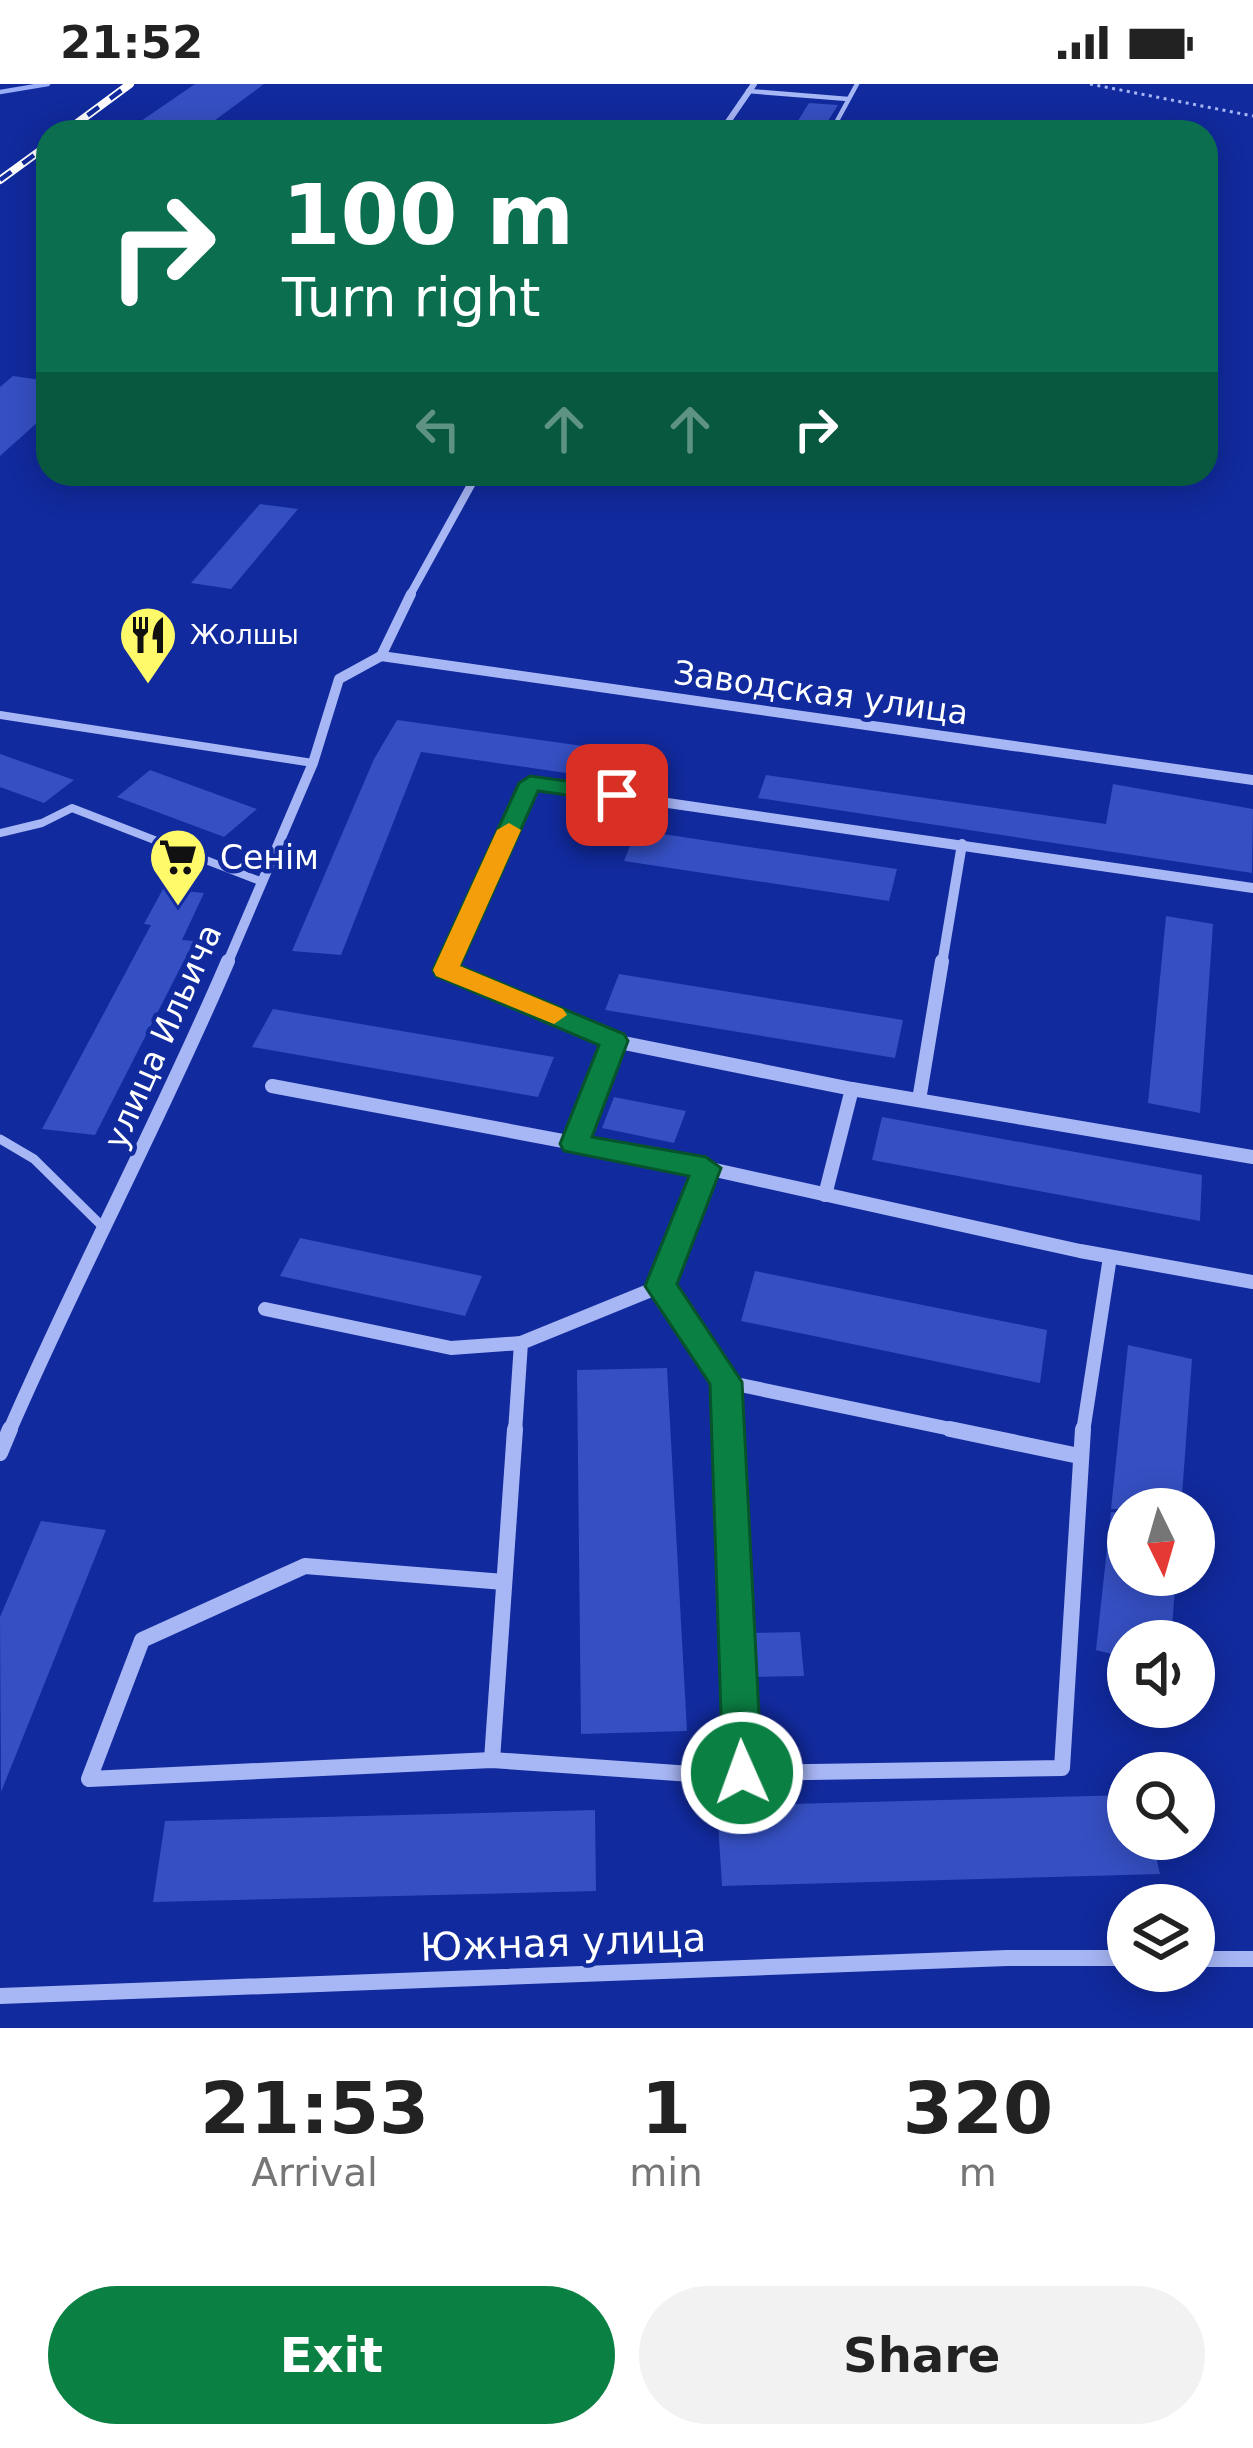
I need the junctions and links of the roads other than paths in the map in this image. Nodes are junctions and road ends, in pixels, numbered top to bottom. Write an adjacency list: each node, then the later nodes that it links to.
1 (754, 84): 3 (street)
2 (857, 84): 4 (lane)
3 (748, 92): 4 (lane); 5 (street)
4 (848, 99): 6 (lane)
5 (729, 120)
6 (837, 120)
7 (471, 486): 8 (street)
8 (381, 656): 10 (street, улица Ильича); 11 (street, Заводская улица)
9 (0, 716): 10 (lane)
10 (314, 763): 14 (street, улица Ильича)
11 (1253, 780)
12 (0, 833): 14 (lane)
13 (962, 844): 15 (street); 16 (street); 19 (street)
14 (260, 881): 25 (street, улица Ильича)
15 (1253, 888)
16 (614, 1041): 18 (street); 21 (street)
17 (272, 1086): 21 (street)
18 (853, 1089): 19 (street); 24 (street)
19 (919, 1100): 22 (street)
20 (0, 1139): 25 (lane)
21 (574, 1144): 23 (street)
22 (1253, 1157)
23 (706, 1168): 24 (street); 28 (street)
24 (825, 1195): 26 (street)
25 (102, 1226): 32 (street, улица Ильича)
26 (1110, 1257): 27 (street); 33 (street)
27 (1253, 1282)
28 (661, 1286): 30 (street); 31 (street)
29 (265, 1309): 30 (street)
30 (521, 1343): 34 (street)
31 (726, 1382): 33 (street); 36 (street)
32 (0, 1454)
33 (1079, 1456): 36 (street)
34 (504, 1582): 35 (street); 35 (street)
35 (492, 1760): 36 (street)
36 (742, 1773)
37 (1107, 1958): 40 (street, Южная улица)
38 (1215, 1959): 39 (street)
39 (1253, 1959)
40 (0, 1996)

